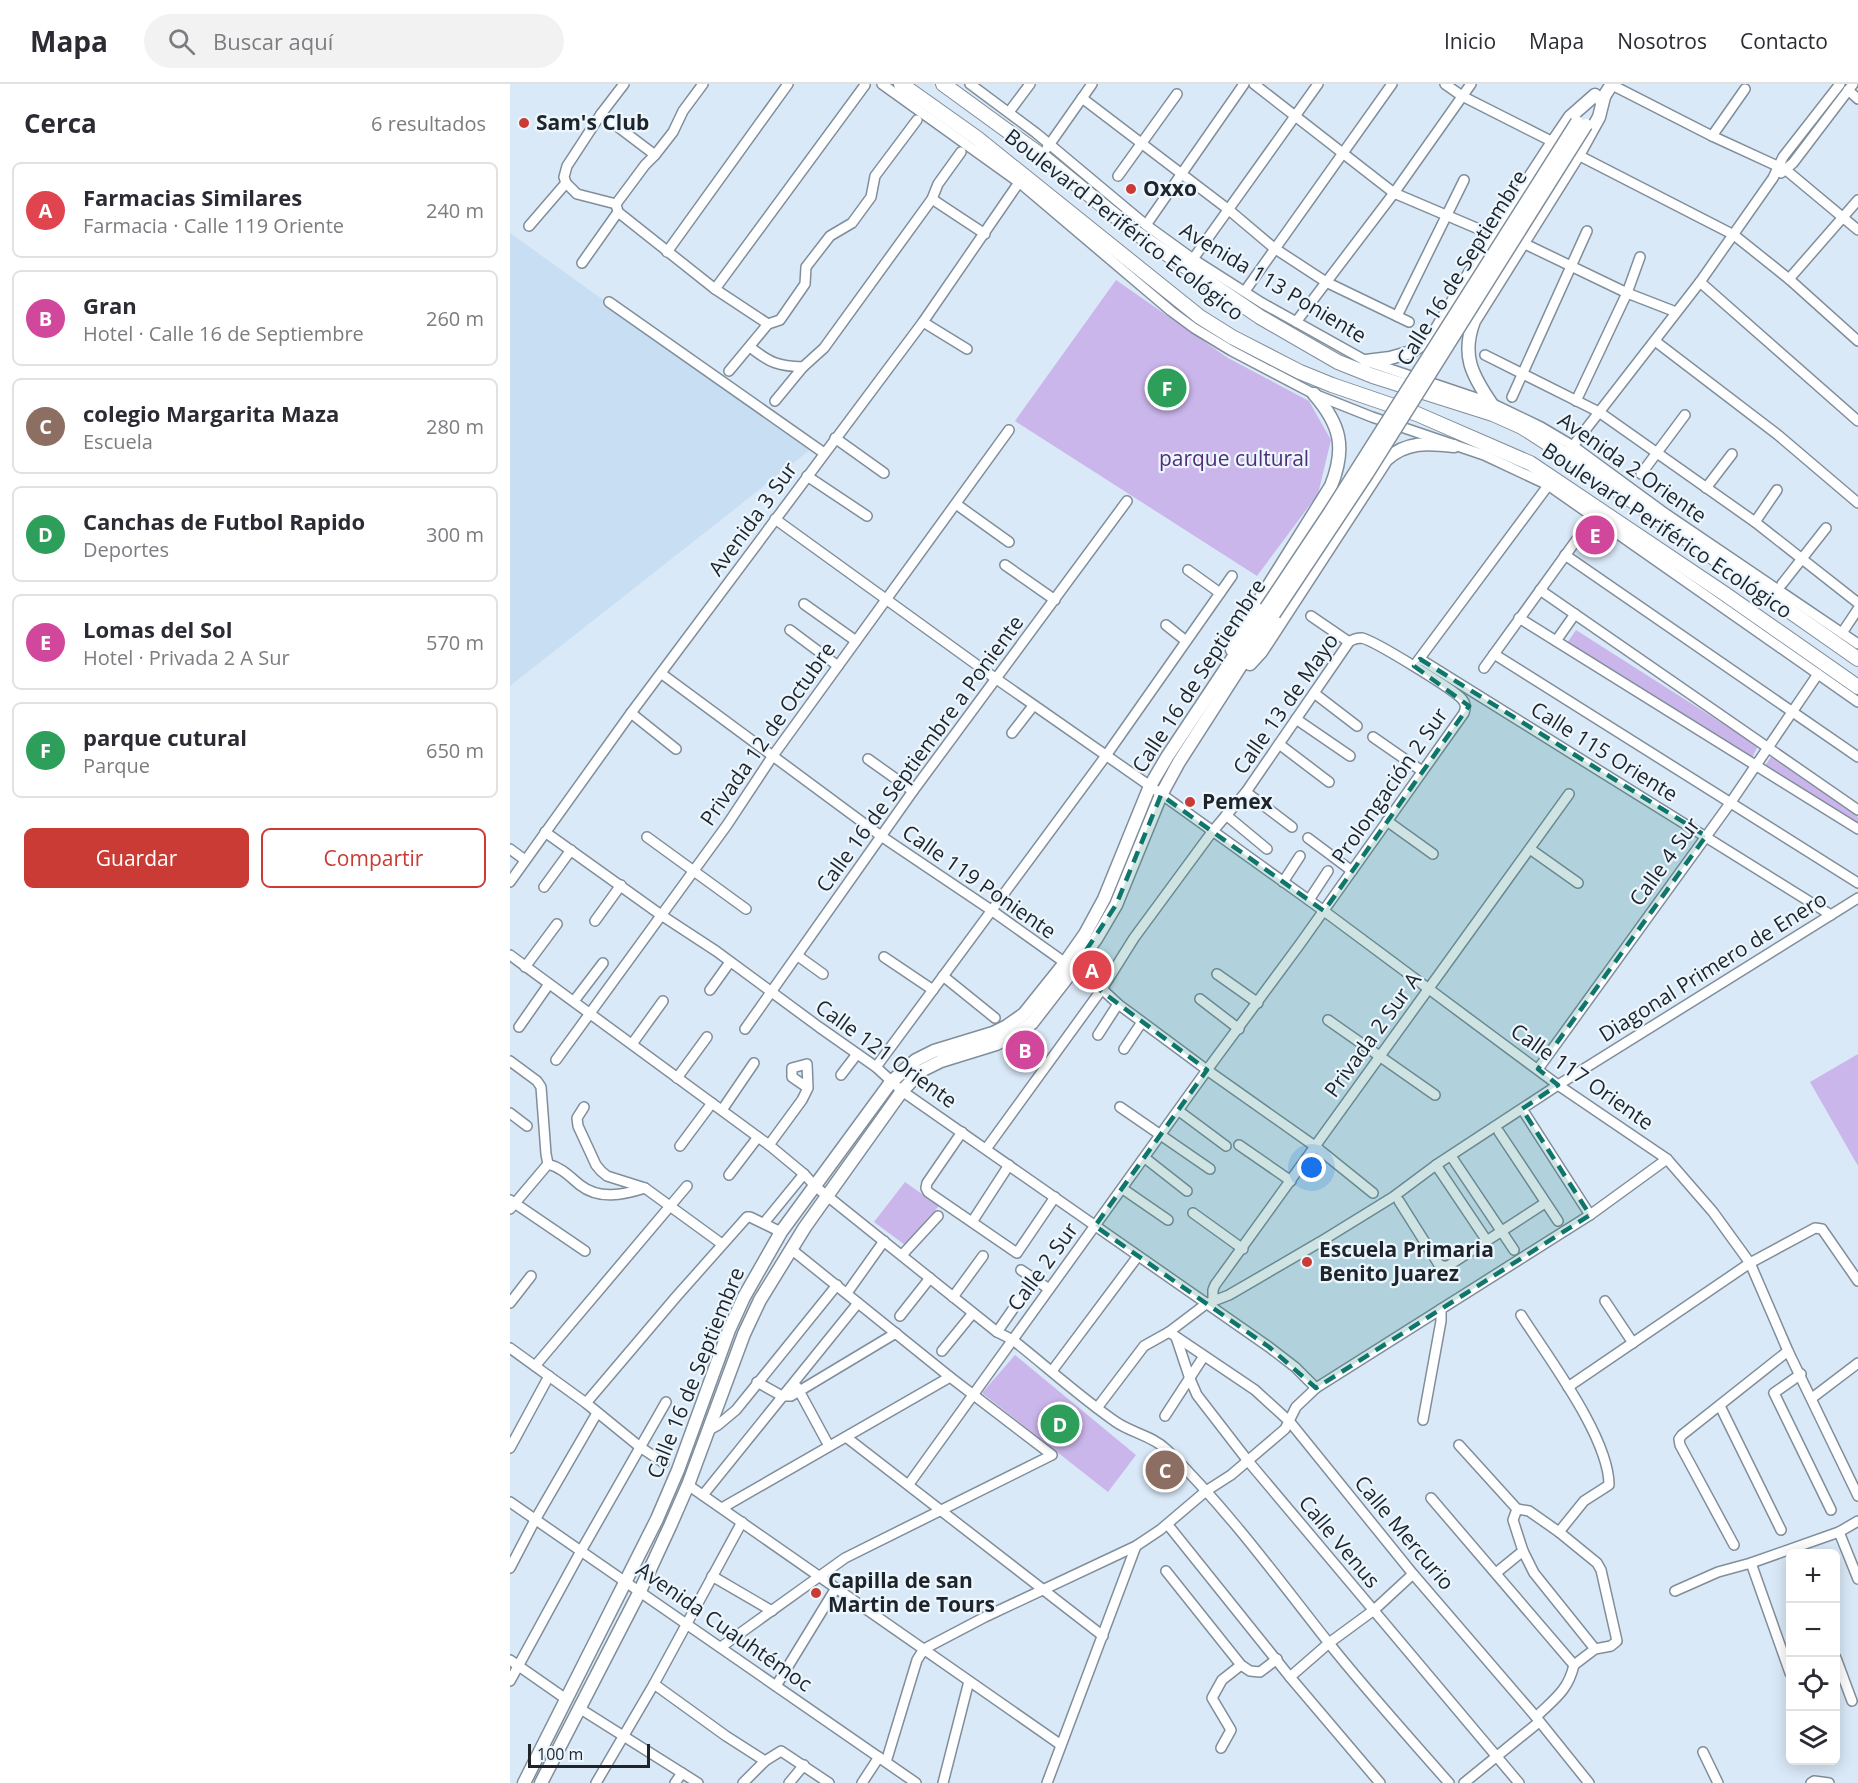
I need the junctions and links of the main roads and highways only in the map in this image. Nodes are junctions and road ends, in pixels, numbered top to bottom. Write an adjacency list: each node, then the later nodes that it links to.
1 (901, 84): 8 (highway, Boulevard Periférico Ecológico)
2 (943, 84): 11 (highway, Boulevard Periférico Ecológico)
3 (1605, 89): 4 (main road, Calle 16 de Septiembre); 5 (main road); 7 (main road)
4 (1582, 124): 8 (main road, Calle 16 de Septiembre, bridge); 10 (main road, Calle 16 de Septiembre, bridge)
5 (1366, 361)
6 (1314, 394): 12 (main road)
7 (1491, 403)
8 (1397, 407): 10 (main road, Calle 16 de Septiembre, bridge); 14 (highway, Boulevard Periférico Ecológico)
9 (1454, 446): 13 (main road)
10 (1270, 611): 12 (main road, Calle 16 de Septiembre); 13 (main road, Calle 16 de Septiembre)
11 (1858, 659)
12 (1221, 676): 15 (main road, Calle 16 de Septiembre)
13 (1229, 687): 15 (main road, Calle 16 de Septiembre)
14 (1858, 687)
15 (1069, 967): 16 (main road, Calle 16 de Septiembre); 17 (main road, Calle 16 de Septiembre)
16 (524, 1783)
17 (541, 1783)

